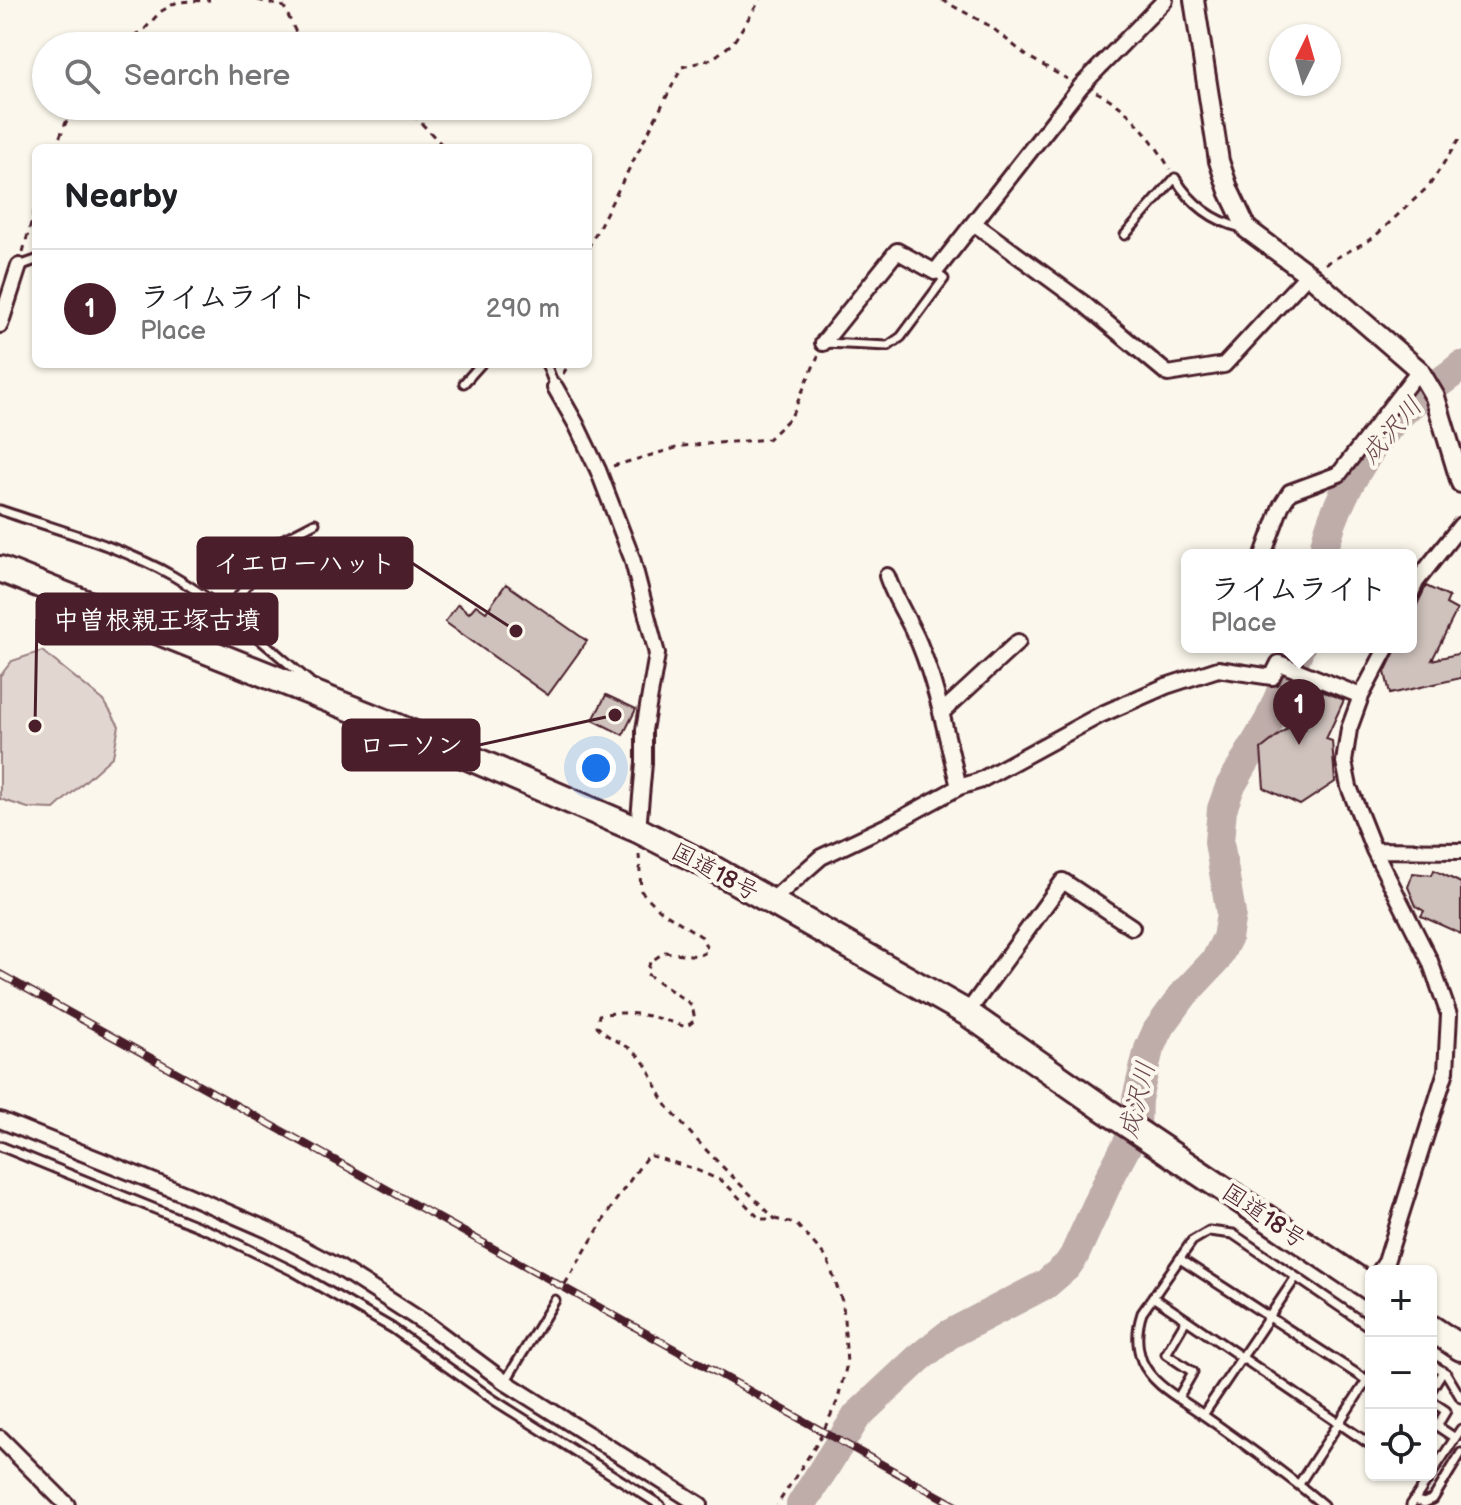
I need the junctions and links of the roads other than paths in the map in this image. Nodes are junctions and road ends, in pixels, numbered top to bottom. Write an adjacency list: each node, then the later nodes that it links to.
1 (1165, 0): 3 (street)
2 (1194, 0): 4 (street)
3 (975, 224): 8 (street); 9 (street)
4 (1247, 229): 5 (lane); 9 (street)
5 (1125, 235)
6 (32, 261): 7 (lane)
7 (19, 266): 10 (street)
8 (935, 272): 11 (street); 11 (lane)
9 (1308, 274): 14 (street)
10 (0, 325)
11 (823, 343)
12 (477, 368): 15 (lane)
13 (548, 368): 16 (lane)
14 (1421, 374): 17 (street); 21 (street)
15 (464, 383)
16 (555, 387): 33 (street)
17 (1461, 483)
18 (0, 510): 25 (lane)
19 (315, 523): 25 (lane)
20 (1461, 525): 24 (street)
21 (1265, 549)
22 (0, 569): 27 (highway, 国道18号)
23 (887, 576): 31 (street)
24 (1417, 581)
25 (228, 613): 27 (lane); 30 (lane)
26 (1018, 642): 31 (street)
27 (201, 649): 30 (highway, 国道18号)
28 (1384, 653): 29 (street)
29 (1361, 696): 32 (street); 34 (street)
30 (333, 701): 33 (highway, 国道18号)
31 (941, 713): 32 (street)
32 (959, 787): 36 (street)
33 (638, 830): 36 (highway, 国道18号)
34 (1374, 850): 35 (street); 42 (street)
35 (1461, 851)
36 (771, 901): 38 (highway, 国道18号)
37 (1132, 927): 38 (street)
38 (967, 1013): 44 (highway, 国道18号)
39 (0, 1120): 57 (street)
40 (0, 1146): 76 (lane)
41 (1180, 1259): 43 (lane); 45 (lane); 47 (lane)
42 (1384, 1265)
43 (1296, 1277): 47 (lane); 49 (lane)
44 (1365, 1278)
45 (1153, 1297): 48 (lane); 59 (lane)
46 (555, 1300): 57 (lane)
47 (1269, 1318): 52 (lane); 55 (lane)
48 (1186, 1320): 52 (lane); 59 (lane)
49 (1365, 1324)
50 (1437, 1332): 51 (highway)
51 (1461, 1348)
52 (1242, 1359): 62 (lane); 64 (lane)
53 (1437, 1368): 54 (lane)
54 (1443, 1371): 56 (lane); 60 (lane)
55 (1365, 1376)
56 (1437, 1380)
57 (505, 1382): 77 (street)
58 (1365, 1386): 64 (lane)
59 (1178, 1398): 62 (lane)
60 (1461, 1398)
61 (1437, 1405): 63 (lane)
62 (1203, 1415): 73 (lane)
63 (1437, 1421)
64 (1338, 1424): 69 (lane); 73 (lane)
65 (1437, 1426): 68 (lane)
66 (1461, 1429): 68 (lane)
67 (0, 1438): 75 (street)
68 (1455, 1438): 71 (lane)
69 (1365, 1441)
70 (1461, 1453): 74 (lane)
71 (1437, 1466)
72 (1427, 1481): 74 (lane)
73 (1299, 1484): 78 (lane)
74 (1412, 1503)
75 (67, 1505)
76 (660, 1505)
77 (700, 1505)
78 (1323, 1505)

